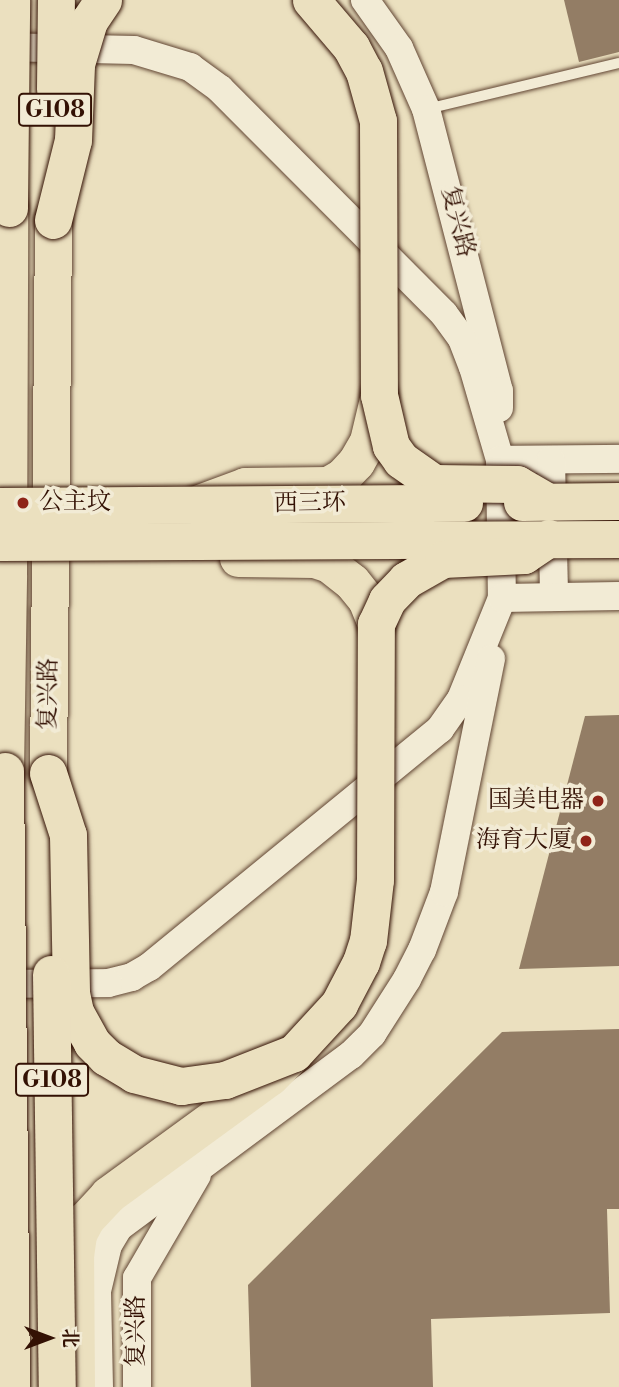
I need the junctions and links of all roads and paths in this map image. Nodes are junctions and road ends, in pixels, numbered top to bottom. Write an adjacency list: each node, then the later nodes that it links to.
1 (11, 0): 10 (highway, 复兴路 / G108, bridge)
2 (56, 0): 11 (highway, 复兴路 / G108, bridge)
3 (103, 0): 11 (highway, bridge)
4 (311, 0): 12 (highway, bridge)
5 (365, 0): 8 (street, 复兴路)
6 (0, 47): 13 (street)
7 (619, 63): 8 (lane)
8 (426, 109): 13 (street, 复兴路)
9 (0, 160): 10 (highway, bridge)
10 (9, 208): 28 (highway, 复兴路 / G108)
11 (53, 220): 27 (highway, 复兴路 / G108)
12 (379, 395): 16 (highway, bridge); 19 (highway, bridge)
13 (500, 460): 14 (street); 25 (street, 复兴路)
14 (551, 460): 15 (street); 24 (street)
15 (619, 460)
16 (548, 502): 17 (highway, 西三环, bridge); 19 (highway, 西三环, bridge)
17 (619, 502)
18 (0, 506): 19 (highway, 西三环, bridge)
19 (194, 523): 20 (highway, 西三环, bridge); 22 (highway, 西三环, bridge); 26 (highway, bridge)
20 (549, 538): 21 (highway, 西三环, bridge); 26 (highway, bridge)
21 (619, 539)
22 (0, 541)
23 (619, 596): 24 (street)
24 (554, 597): 25 (street)
25 (502, 598): 29 (street); 31 (street, 复兴路)
26 (376, 624): 30 (highway, bridge)
27 (48, 774): 30 (highway, bridge); 33 (highway, 复兴路 / G108, bridge)
28 (2, 779): 32 (highway, 复兴路 / G108, bridge)
29 (0, 984)
30 (293, 1054): 34 (highway)
31 (202, 1168): 35 (street, 复兴路); 36 (street, 复兴路)
32 (11, 1387)
33 (57, 1387)
34 (76, 1387)
35 (99, 1387)
36 (137, 1387)

